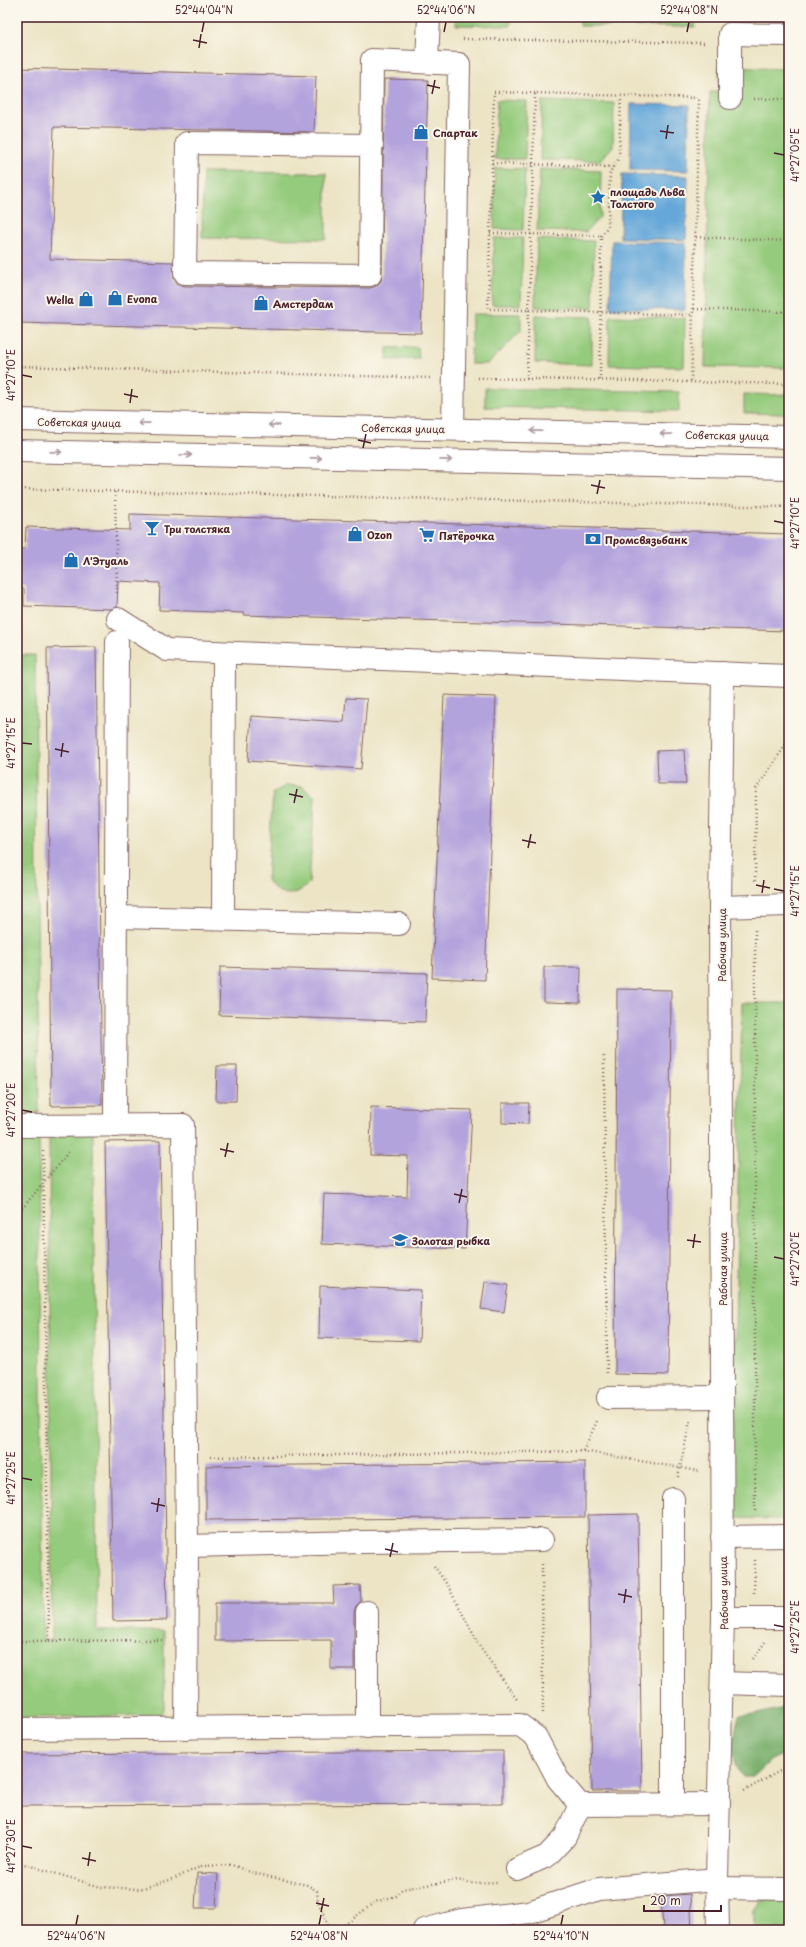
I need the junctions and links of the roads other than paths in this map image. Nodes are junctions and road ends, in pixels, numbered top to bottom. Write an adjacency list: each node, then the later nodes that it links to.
1 (429, 28): 3 (main road)
2 (789, 35): 4 (main road)
3 (427, 62): 5 (main road); 7 (main road)
4 (730, 98)
5 (372, 145): 5 (main road)
6 (17, 420): 7 (main road, Советская улица, one-way to 6)
7 (453, 429): 8 (main road, Советская улица, one-way to 7)
8 (789, 437)
9 (17, 451): 10 (main road, one-way to 10)
10 (789, 468)
11 (118, 619): 13 (main road)
12 (117, 642): 18 (main road)
13 (224, 653): 14 (main road); 19 (main road)
14 (723, 673): 15 (main road); 17 (main road, Рабочая улица)
15 (789, 676)
16 (789, 905): 17 (main road)
17 (720, 907): 23 (main road, Рабочая улица)
18 (116, 917): 19 (main road); 22 (main road)
19 (223, 919): 20 (main road)
20 (399, 924)
21 (17, 1126): 22 (main road)
22 (115, 1126): 29 (main road)
23 (722, 1397): 24 (main road); 27 (main road, Рабочая улица)
24 (608, 1398)
25 (673, 1499): 38 (main road)
26 (789, 1536): 27 (main road)
27 (722, 1537): 31 (main road, Рабочая улица)
28 (542, 1540): 29 (main road)
29 (187, 1546): 36 (main road)
30 (367, 1612): 35 (main road)
31 (723, 1618): 32 (main road); 33 (main road, Рабочая улица)
32 (781, 1618)
33 (730, 1683): 34 (main road); 39 (main road, Рабочая улица)
34 (789, 1685)
35 (366, 1727): 36 (main road); 40 (main road)
36 (186, 1728): 37 (main road)
37 (17, 1729)
38 (673, 1804): 39 (main road); 40 (main road)
39 (719, 1804): 42 (main road, Рабочая улица)
40 (580, 1805): 41 (main road)
41 (517, 1869)
42 (717, 1883): 43 (main road); 44 (main road); 45 (main road, Рабочая улица)
43 (789, 1889)
44 (424, 1930)
45 (718, 1930)

